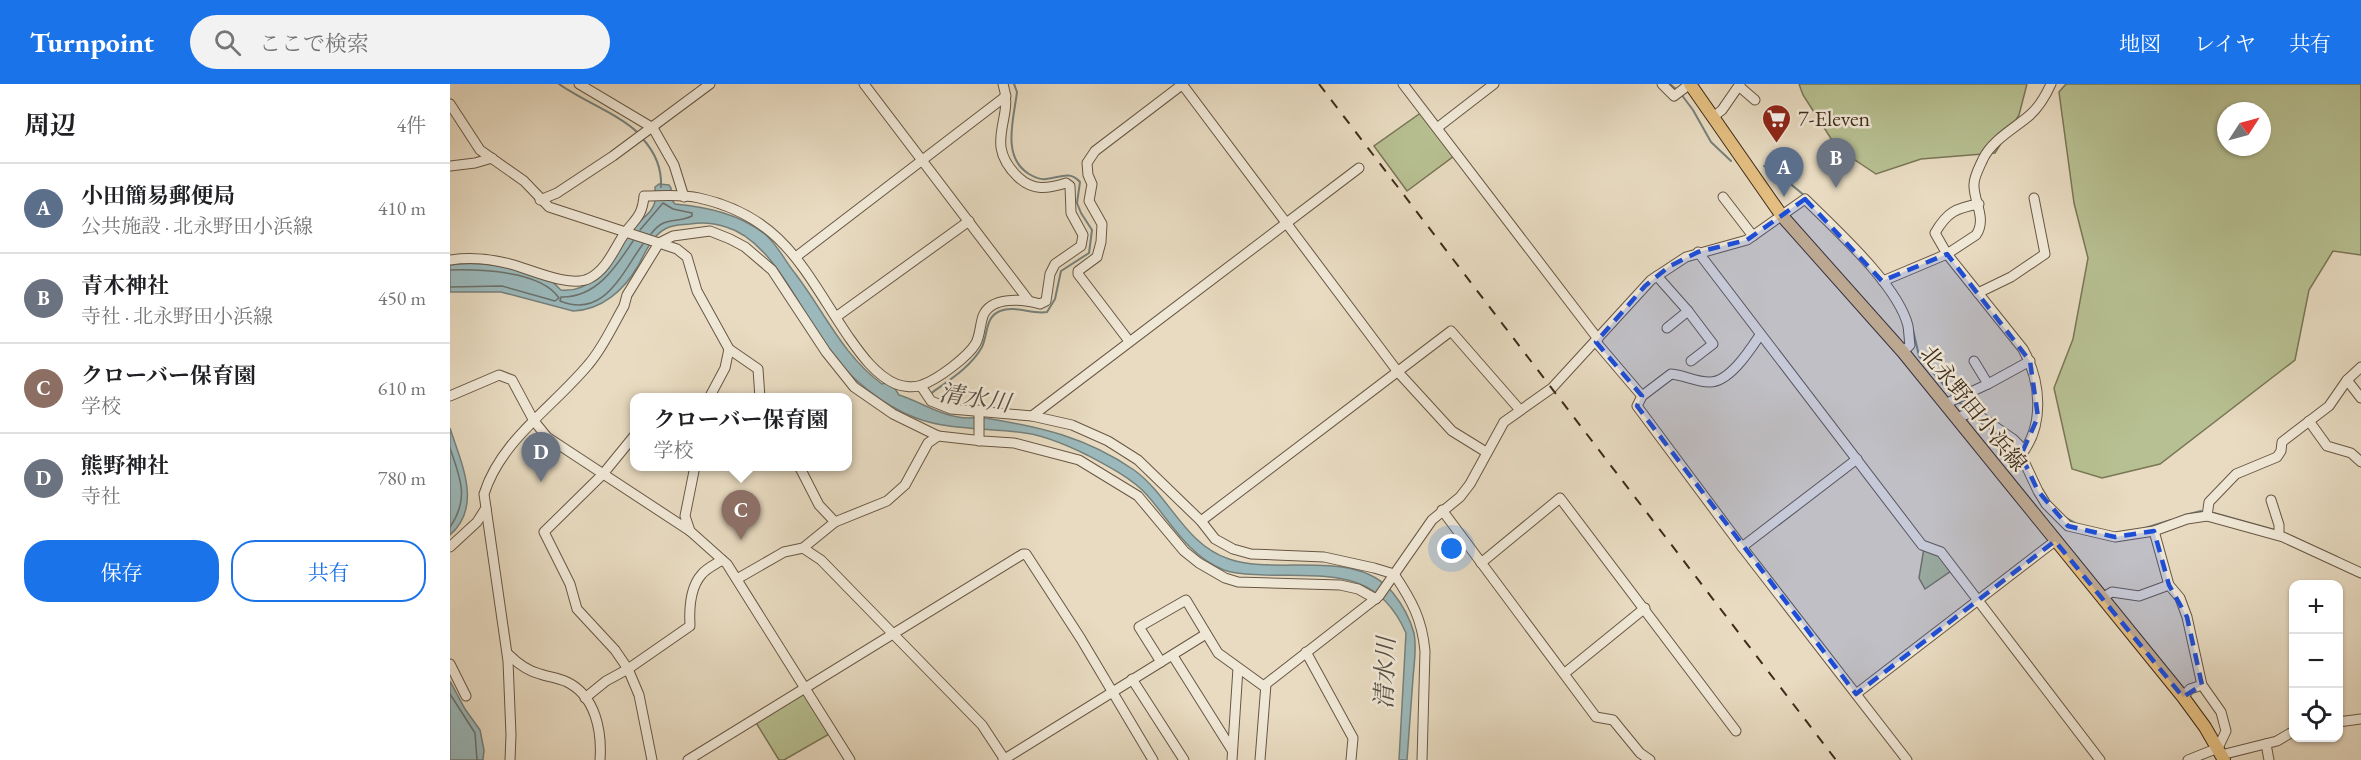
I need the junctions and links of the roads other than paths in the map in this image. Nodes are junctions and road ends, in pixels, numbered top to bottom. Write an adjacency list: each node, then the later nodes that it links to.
1 (579, 84): 17 (street)
2 (710, 84): 17 (street)
3 (864, 84): 19 (street)
4 (1003, 84): 12 (street)
5 (1182, 84): 29 (street); 46 (street)
6 (1403, 84): 16 (street)
7 (1494, 84): 16 (street)
8 (1662, 84): 11 (street)
9 (2051, 84): 26 (street)
10 (1740, 85): 13 (street); 15 (street)
11 (1684, 88): 15 (main road, 北永野田小浜線)
12 (1006, 96): 19 (street); 40 (street)
13 (1755, 100)
14 (450, 104): 18 (street)
15 (1713, 117): 27 (main road, 北永野田小浜線)
16 (1437, 128): 45 (street)
17 (651, 130): 22 (street); 25 (street)
18 (492, 158): 20 (street); 25 (street)
19 (922, 159): 28 (street); 35 (street)
20 (450, 166)
21 (1359, 168): 29 (street)
22 (684, 197): 30 (street); 35 (street)
23 (1723, 197): 31 (street)
24 (2034, 198): 39 (street)
25 (540, 200): 30 (street)
26 (1978, 204): 34 (street); 34 (street)
27 (1782, 216): 31 (street); 38 (street); 48 (main road, 北永野田小浜線)
28 (969, 221): 40 (street); 42 (street)
29 (1286, 223): 46 (street); 53 (street)
30 (626, 231): 32 (street); 36 (street)
31 (1753, 236): 33 (street)
32 (660, 243): 47 (street); 67 (street); 69 (street)
33 (1698, 252): 37 (street); 44 (street)
34 (1947, 254): 38 (street); 39 (street)
35 (796, 256): 42 (street)
36 (450, 260)
37 (1657, 276): 41 (street); 45 (street)
38 (1886, 280): 48 (street)
39 (1978, 293): 51 (street)
40 (1029, 301): 56 (street)
41 (1688, 311): 43 (street); 49 (street)
42 (836, 317): 56 (street)
43 (1667, 328)
44 (1760, 335): 60 (street); 74 (street)
45 (1597, 340): 60 (street); 64 (street)
46 (1129, 341): 65 (street)
47 (729, 349): 57 (street); 58 (street)
48 (1903, 352): 62 (main road, 北永野田小浜線)
49 (1691, 361)
50 (1974, 361): 55 (street)
51 (2030, 361): 55 (street); 73 (street)
52 (2361, 367): 54 (street)
53 (1398, 372): 64 (street); 72 (street); 85 (street)
54 (2347, 380): 61 (street); 68 (street)
55 (1988, 384): 62 (street)
56 (921, 386): 63 (street)
57 (712, 393)
58 (760, 393)
59 (450, 396): 67 (street)
60 (1642, 396): 92 (street)
61 (2361, 398)
62 (1952, 400): 66 (main road, 北永野田小浜線)
63 (979, 410): 65 (street); 71 (street)
64 (1520, 410): 72 (street)
65 (1032, 416): 85 (street)
66 (1956, 418): 73 (street); 83 (main road, 北永野田小浜線)
67 (534, 421): 78 (street); 81 (street)
68 (2309, 421): 75 (street); 84 (street)
69 (939, 436): 71 (street); 86 (street)
70 (630, 441): 78 (street)
71 (979, 441): 100 (street)
72 (1486, 452): 82 (street)
73 (2023, 453): 80 (street)
74 (1857, 459): 92 (street); 102 (street)
75 (2361, 462)
76 (694, 471): 87 (street)
77 (802, 471): 86 (street)
78 (603, 474): 87 (street); 112 (street)
79 (2271, 500): 89 (street)
80 (2046, 504): 83 (street); 88 (street)
81 (486, 508): 91 (street); 107 (street)
82 (1442, 510): 95 (street); 97 (street)
83 (2034, 515): 90 (main road, 北永野田小浜線)
84 (2207, 516): 88 (street); 89 (street)
85 (1201, 521): 97 (street)
86 (835, 522): 93 (street)
87 (690, 531): 94 (street)
88 (2154, 531): 99 (street)
89 (2279, 536): 96 (street)
90 (2055, 541): 101 (main road, 北永野田小浜線); 102 (street)
91 (450, 547)
92 (1742, 547): 119 (street)
93 (803, 548): 98 (street); 105 (street)
94 (722, 560): 98 (street); 112 (street)
95 (1481, 563): 103 (street); 113 (street)
96 (2361, 573)
97 (1392, 577): 100 (street); 141 (street)
98 (737, 579): 117 (street)
99 (2169, 585): 101 (street); 115 (street)
100 (1377, 598): 106 (street)
101 (2102, 598): 121 (main road, 北永野田小浜線)
102 (1978, 599): 119 (street); 144 (street)
103 (1645, 608): 113 (street); 125 (street)
104 (1206, 634): 108 (street); 109 (street); 111 (street)
105 (892, 635): 117 (street); 118 (street); 135 (street)
106 (1306, 652): 116 (street); 140 (street)
107 (508, 654): 122 (street); 131 (street)
108 (1173, 656): 109 (street); 128 (street)
109 (1161, 663): 114 (street)
110 (450, 664): 120 (street)
111 (1238, 668): 116 (street); 128 (street)
112 (628, 669): 122 (street); 133 (street)
113 (1565, 673): 142 (street)
114 (1132, 680): 118 (street); 137 (street)
115 (2202, 686): 121 (street); 129 (street)
116 (1265, 687): 139 (street)
117 (807, 688): 130 (street); 134 (street)
118 (1112, 691): 135 (street); 136 (street)
119 (1856, 694): 143 (street)
120 (466, 696)
121 (2183, 697): 129 (main road, 北永野田小浜線)
122 (585, 698): 132 (street)
123 (2361, 719): 124 (street)
124 (2343, 721)
125 (1736, 731)
126 (2289, 735): 127 (street)
127 (2266, 744): 129 (street); 146 (street)
128 (1232, 750): 138 (street)
129 (2221, 755): 145 (street)
130 (695, 758)
131 (510, 760)
132 (600, 760)
133 (652, 760)
134 (850, 760)
135 (1004, 760)
136 (1153, 760)
137 (1184, 760)
138 (1232, 760)
139 (1260, 760)
140 (1351, 760)
141 (1422, 760)
142 (1650, 760)
143 (1907, 760)
144 (2100, 760)
145 (2188, 760)
146 (2269, 760)

